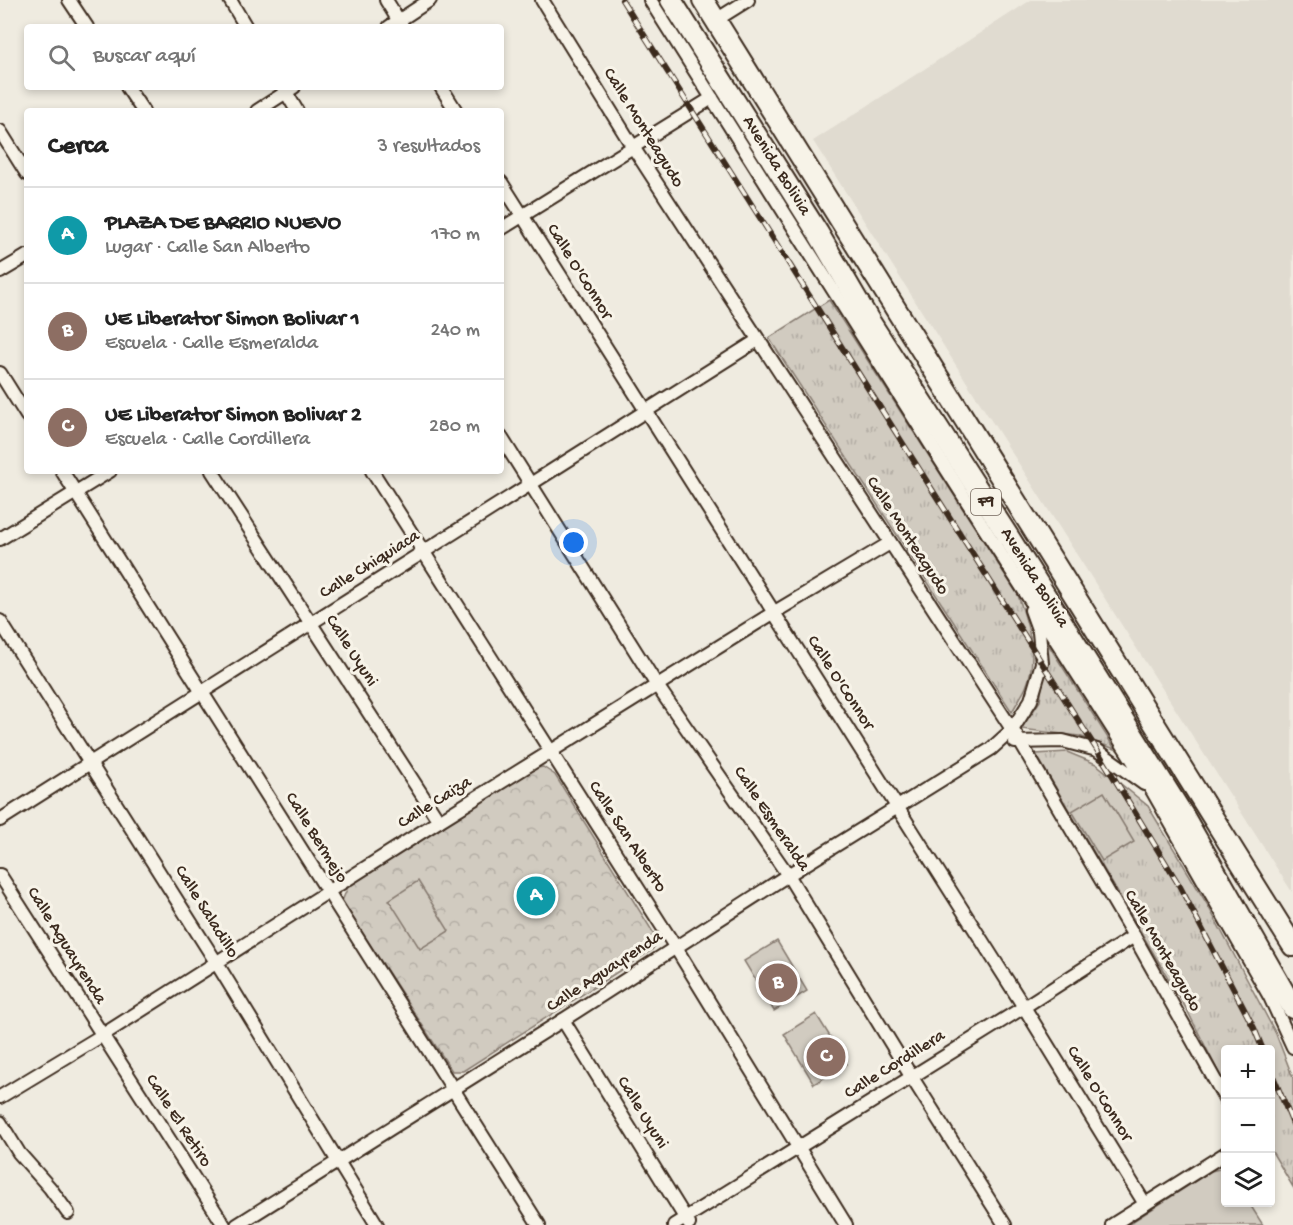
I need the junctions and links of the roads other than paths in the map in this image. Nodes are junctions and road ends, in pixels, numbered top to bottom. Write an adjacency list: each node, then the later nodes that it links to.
1 (69, 0): 11 (street)
2 (230, 0): 12 (street)
3 (386, 0): 13 (street)
4 (430, 0): 14 (street)
5 (542, 0): 25 (street, Calle Monteagudo)
6 (651, 0): 19 (street)
7 (671, 0): 57 (highway, Avenida Bolivia / F9)
8 (704, 0): 10 (highway, Avenida Bolivia / F9)
9 (748, 0): 10 (street)
10 (716, 20): 64 (highway, Avenida Bolivia / F9)
11 (85, 24)
12 (244, 24)
13 (397, 24)
14 (398, 24)
15 (129, 90): 20 (street)
16 (286, 90): 21 (street)
17 (287, 90): 22 (street)
18 (443, 90): 23 (street)
19 (711, 98): 25 (street); 46 (street)
20 (141, 108)
21 (261, 108)
22 (296, 108)
23 (454, 108)
24 (0, 131): 26 (street)
25 (633, 147): 28 (street); 32 (street, Calle Monteagudo)
26 (24, 169)
27 (504, 187): 28 (street, Calle O'Connor)
28 (522, 216): 29 (street); 35 (street, Calle O'Connor)
29 (504, 227)
30 (24, 258): 31 (street)
31 (0, 272)
32 (758, 340): 35 (street, Calle Chiquiaca); 44 (street, Calle Monteagudo)
33 (0, 373): 34 (street)
34 (24, 411)
35 (646, 411): 41 (street, Calle Chiquiaca); 47 (street, Calle O'Connor)
36 (504, 442): 41 (street, Calle Esmeralda)
37 (64, 474): 42 (street, Calle Bermejo)
38 (105, 474): 42 (street)
39 (214, 474): 49 (street, Calle Uyuni)
40 (374, 474): 45 (street, Calle San Alberto)
41 (531, 484): 45 (street, Calle Chiquiaca); 50 (street, Calle Esmeralda)
42 (75, 492): 43 (street); 51 (street, Calle Bermejo)
43 (0, 539)
44 (890, 543): 47 (street, Calle Caiza); 52 (street, Calle Monteagudo)
45 (423, 552): 49 (street, Calle Chiquiaca); 53 (street, Calle San Alberto)
46 (1023, 589): 52 (street, Calle Aguayrenda); 55 (street)
47 (773, 613): 50 (street, Calle Caiza); 56 (street, Calle O'Connor)
48 (0, 621): 54 (street, Calle Saladillo)
49 (311, 623): 51 (street, Calle Chiquiaca); 59 (street, Calle Uyuni)
50 (658, 687): 53 (street, Calle Caiza); 61 (street, Calle Esmeralda)
51 (202, 692): 54 (street, Calle Chiquiaca); 62 (street, Calle Bermejo)
52 (1015, 735): 55 (street); 56 (street, Calle Aguayrenda); 63 (street, Calle Monteagudo)
53 (551, 752): 59 (street, Calle Caiza); 65 (street, Calle San Alberto)
54 (90, 763): 58 (street, Calle Chiquiaca); 66 (street, Calle Saladillo)
55 (1153, 792): 57 (street); 71 (street)
56 (897, 806): 61 (street, Calle Aguayrenda); 67 (street, Calle O'Connor)
57 (1183, 815): 68 (highway, Avenida Bolivia / F9)
58 (0, 820)
59 (440, 821): 62 (street, Calle Caiza)
60 (0, 875): 70 (street, Calle Aguayrenda)
61 (788, 875): 65 (street, Calle Aguayrenda); 72 (street, Calle Esmeralda)
62 (328, 892): 66 (street, Calle Caiza); 73 (street, Calle Bermejo)
63 (1134, 936): 67 (street, Calle Cordillera); 75 (street, Calle Monteagudo)
64 (1293, 946)
65 (676, 948): 69 (street, Calle Aguayrenda); 77 (street, Calle San Alberto)
66 (216, 962): 70 (street, Calle Caiza); 79 (street, Calle Saladillo)
67 (1024, 1007): 72 (street, Calle Cordillera); 80 (street, Calle O'Connor)
68 (1293, 1008)
69 (563, 1020): 73 (street, Calle Aguayrenda); 82 (street, Calle Uyuni)
70 (101, 1036): 74 (street, Calle Caiza); 83 (street, Calle El Retiro)
71 (1293, 1047)
72 (911, 1076): 77 (street, Calle Cordillera); 88 (street, Calle Esmeralda)
73 (452, 1089): 79 (street, Calle Aguayrenda); 86 (street, Calle Bermejo)
74 (0, 1097)
75 (1225, 1099)
76 (0, 1122): 81 (street)
77 (798, 1147): 82 (street, Calle Cordillera); 87 (street, Calle San Alberto)
78 (1221, 1156): 80 (street)
79 (338, 1162): 84 (street, Calle Aguayrenda); 85 (street, Calle Saladillo)
80 (1145, 1204): 89 (street)
81 (68, 1213)
82 (683, 1223)
83 (224, 1225)
84 (237, 1225)
85 (377, 1225)
86 (539, 1225)
87 (846, 1225)
88 (1005, 1225)
89 (1112, 1225)

